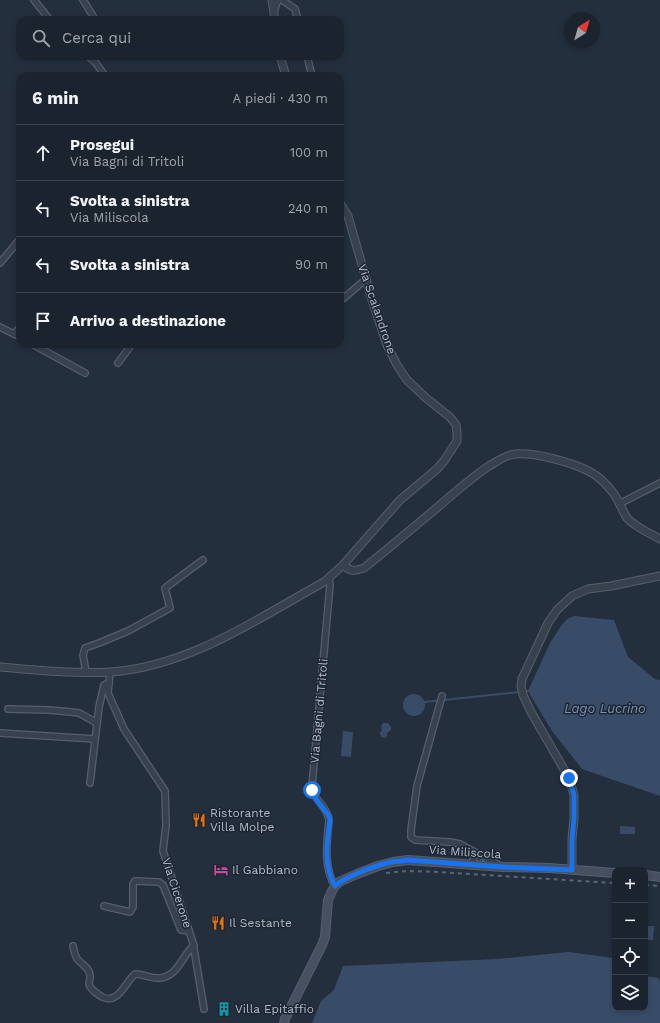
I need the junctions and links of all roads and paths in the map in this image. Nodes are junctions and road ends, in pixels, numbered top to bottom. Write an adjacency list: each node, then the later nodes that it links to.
1 (34, 0): 7 (street)
2 (83, 0): 8 (street)
3 (272, 0): 6 (street)
4 (278, 0): 6 (street)
5 (282, 0): 10 (street)
6 (274, 12): 9 (street)
7 (47, 16)
8 (93, 16)
9 (274, 16)
10 (297, 16)
11 (93, 60): 14 (street)
12 (281, 60): 15 (street)
13 (308, 60): 16 (street)
14 (102, 72)
15 (285, 72)
16 (311, 72)
17 (344, 210): 20 (street, Via Scalandrone)
18 (16, 244): 19 (street)
19 (0, 263)
20 (366, 279): 21 (street); 33 (street, Via Scalandrone)
21 (344, 298)
22 (0, 326): 24 (street)
23 (16, 332): 24 (street)
24 (14, 334)
25 (39, 348): 28 (street)
26 (129, 348): 27 (street)
27 (118, 363)
28 (85, 373)
29 (660, 483): 30 (street)
30 (619, 504): 31 (street); 33 (street)
31 (660, 539)
32 (203, 560): 37 (street)
33 (343, 565): 35 (street, Via Scalandrone)
34 (660, 576): 49 (street)
35 (329, 578): 38 (street, Via Scalandrone); 53 (street, Via Bagni di Tritoli)
36 (0, 667): 37 (street, Via Scalandrone)
37 (86, 672): 38 (street, Via Scalandrone)
38 (110, 672): 39 (street, Via Cicerone)
39 (109, 683): 42 (street); 55 (street, Via Cicerone)
40 (440, 699): 46 (street)
41 (8, 709): 42 (street)
42 (97, 723): 44 (street)
43 (0, 733): 44 (street)
44 (95, 739): 45 (street)
45 (90, 783)
46 (476, 853): 47 (street); 48 (street)
47 (471, 865): 48 (main road, Via Miliscola); 53 (main road, Via Miliscola)
48 (503, 867): 49 (main road, Via Miliscola)
49 (572, 870): 50 (main road, Via Miliscola)
50 (612, 873)
51 (648, 875): 52 (main road)
52 (660, 877)
53 (335, 886): 59 (main road)
54 (104, 906): 55 (street)
55 (189, 931): 56 (street, Via Cicerone)
56 (194, 945): 57 (street); 58 (street, Via Cicerone)
57 (72, 946)
58 (204, 1009)
59 (284, 1023)

